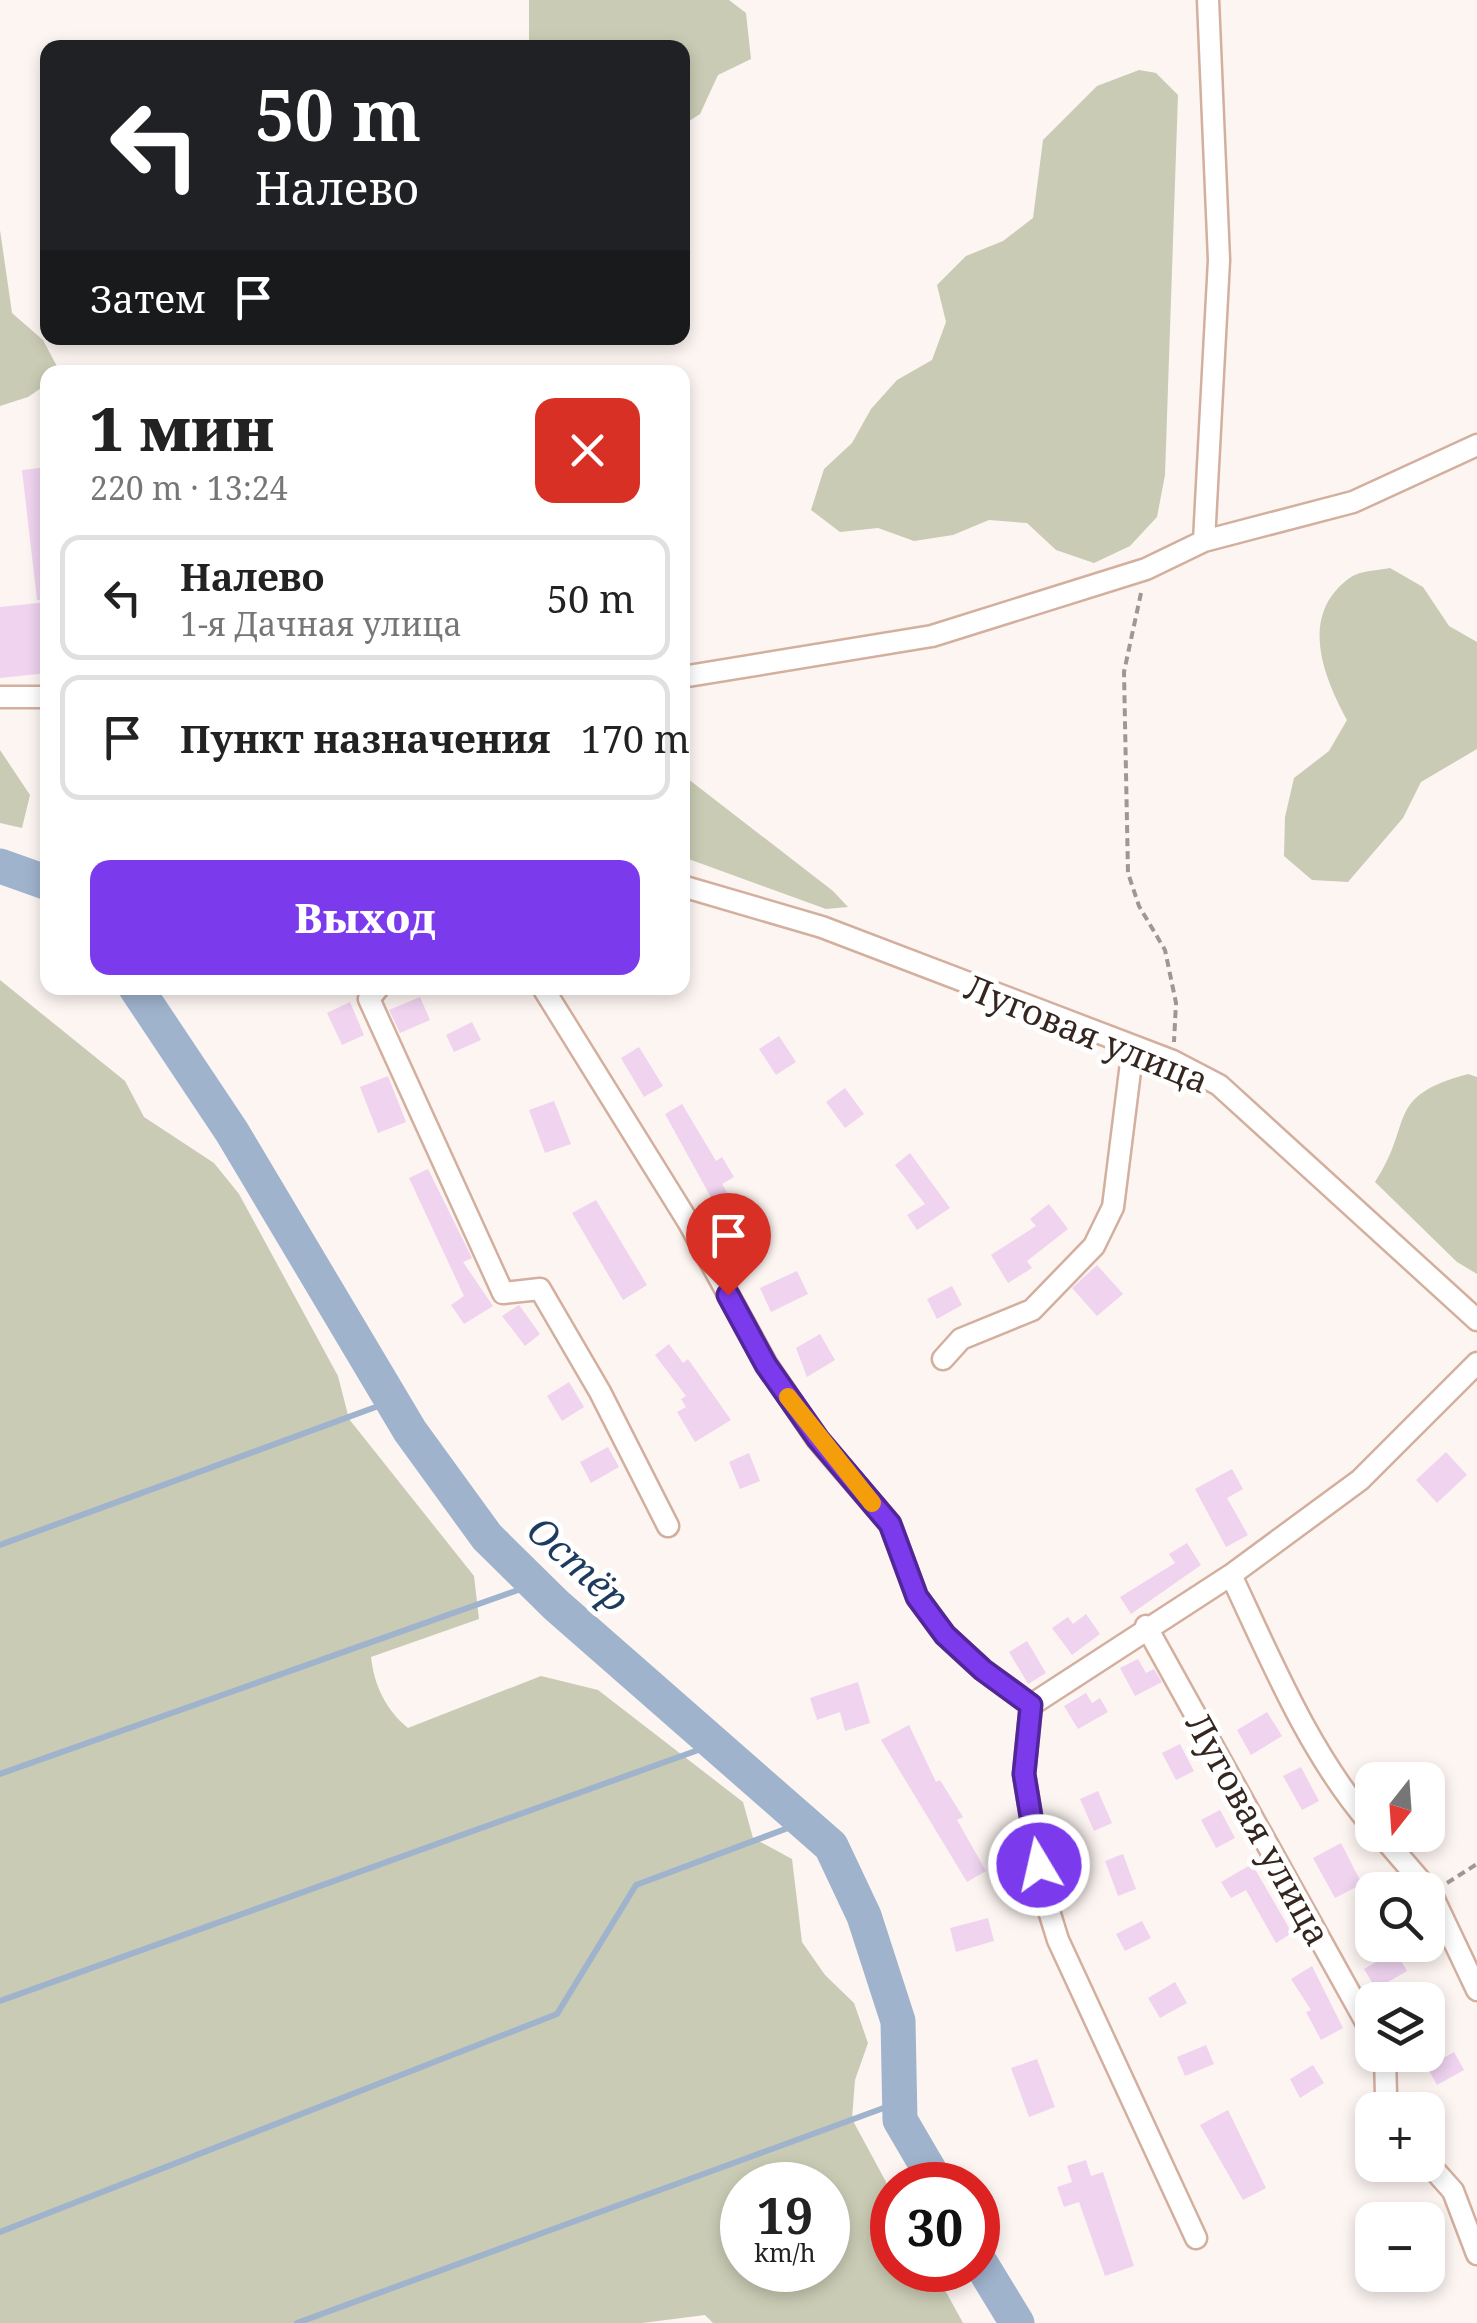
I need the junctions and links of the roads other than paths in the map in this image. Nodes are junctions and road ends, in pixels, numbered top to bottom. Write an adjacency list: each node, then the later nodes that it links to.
1 (1208, 0): 3 (street)
2 (1477, 445): 3 (street)
3 (1204, 541): 4 (street)
4 (690, 676)
5 (0, 696): 6 (street)
6 (40, 696)
7 (690, 888): 10 (street, Луговая улица)
8 (372, 995): 14 (street)
9 (547, 995): 17 (street)
10 (1133, 1047): 11 (street, Луговая улица); 12 (street)
11 (1477, 1320)
12 (943, 1359)
13 (1477, 1363): 15 (street)
14 (668, 1526)
15 (1231, 1575): 16 (street); 18 (street)
16 (1146, 1626): 17 (street); 21 (street, Луговая улица)
17 (1031, 1705): 23 (street)
18 (1355, 1806)
19 (1395, 1852): 20 (street)
20 (1477, 1990)
21 (1355, 2002)
22 (1445, 2182): 24 (street)
23 (1196, 2238)
24 (1477, 2254)

